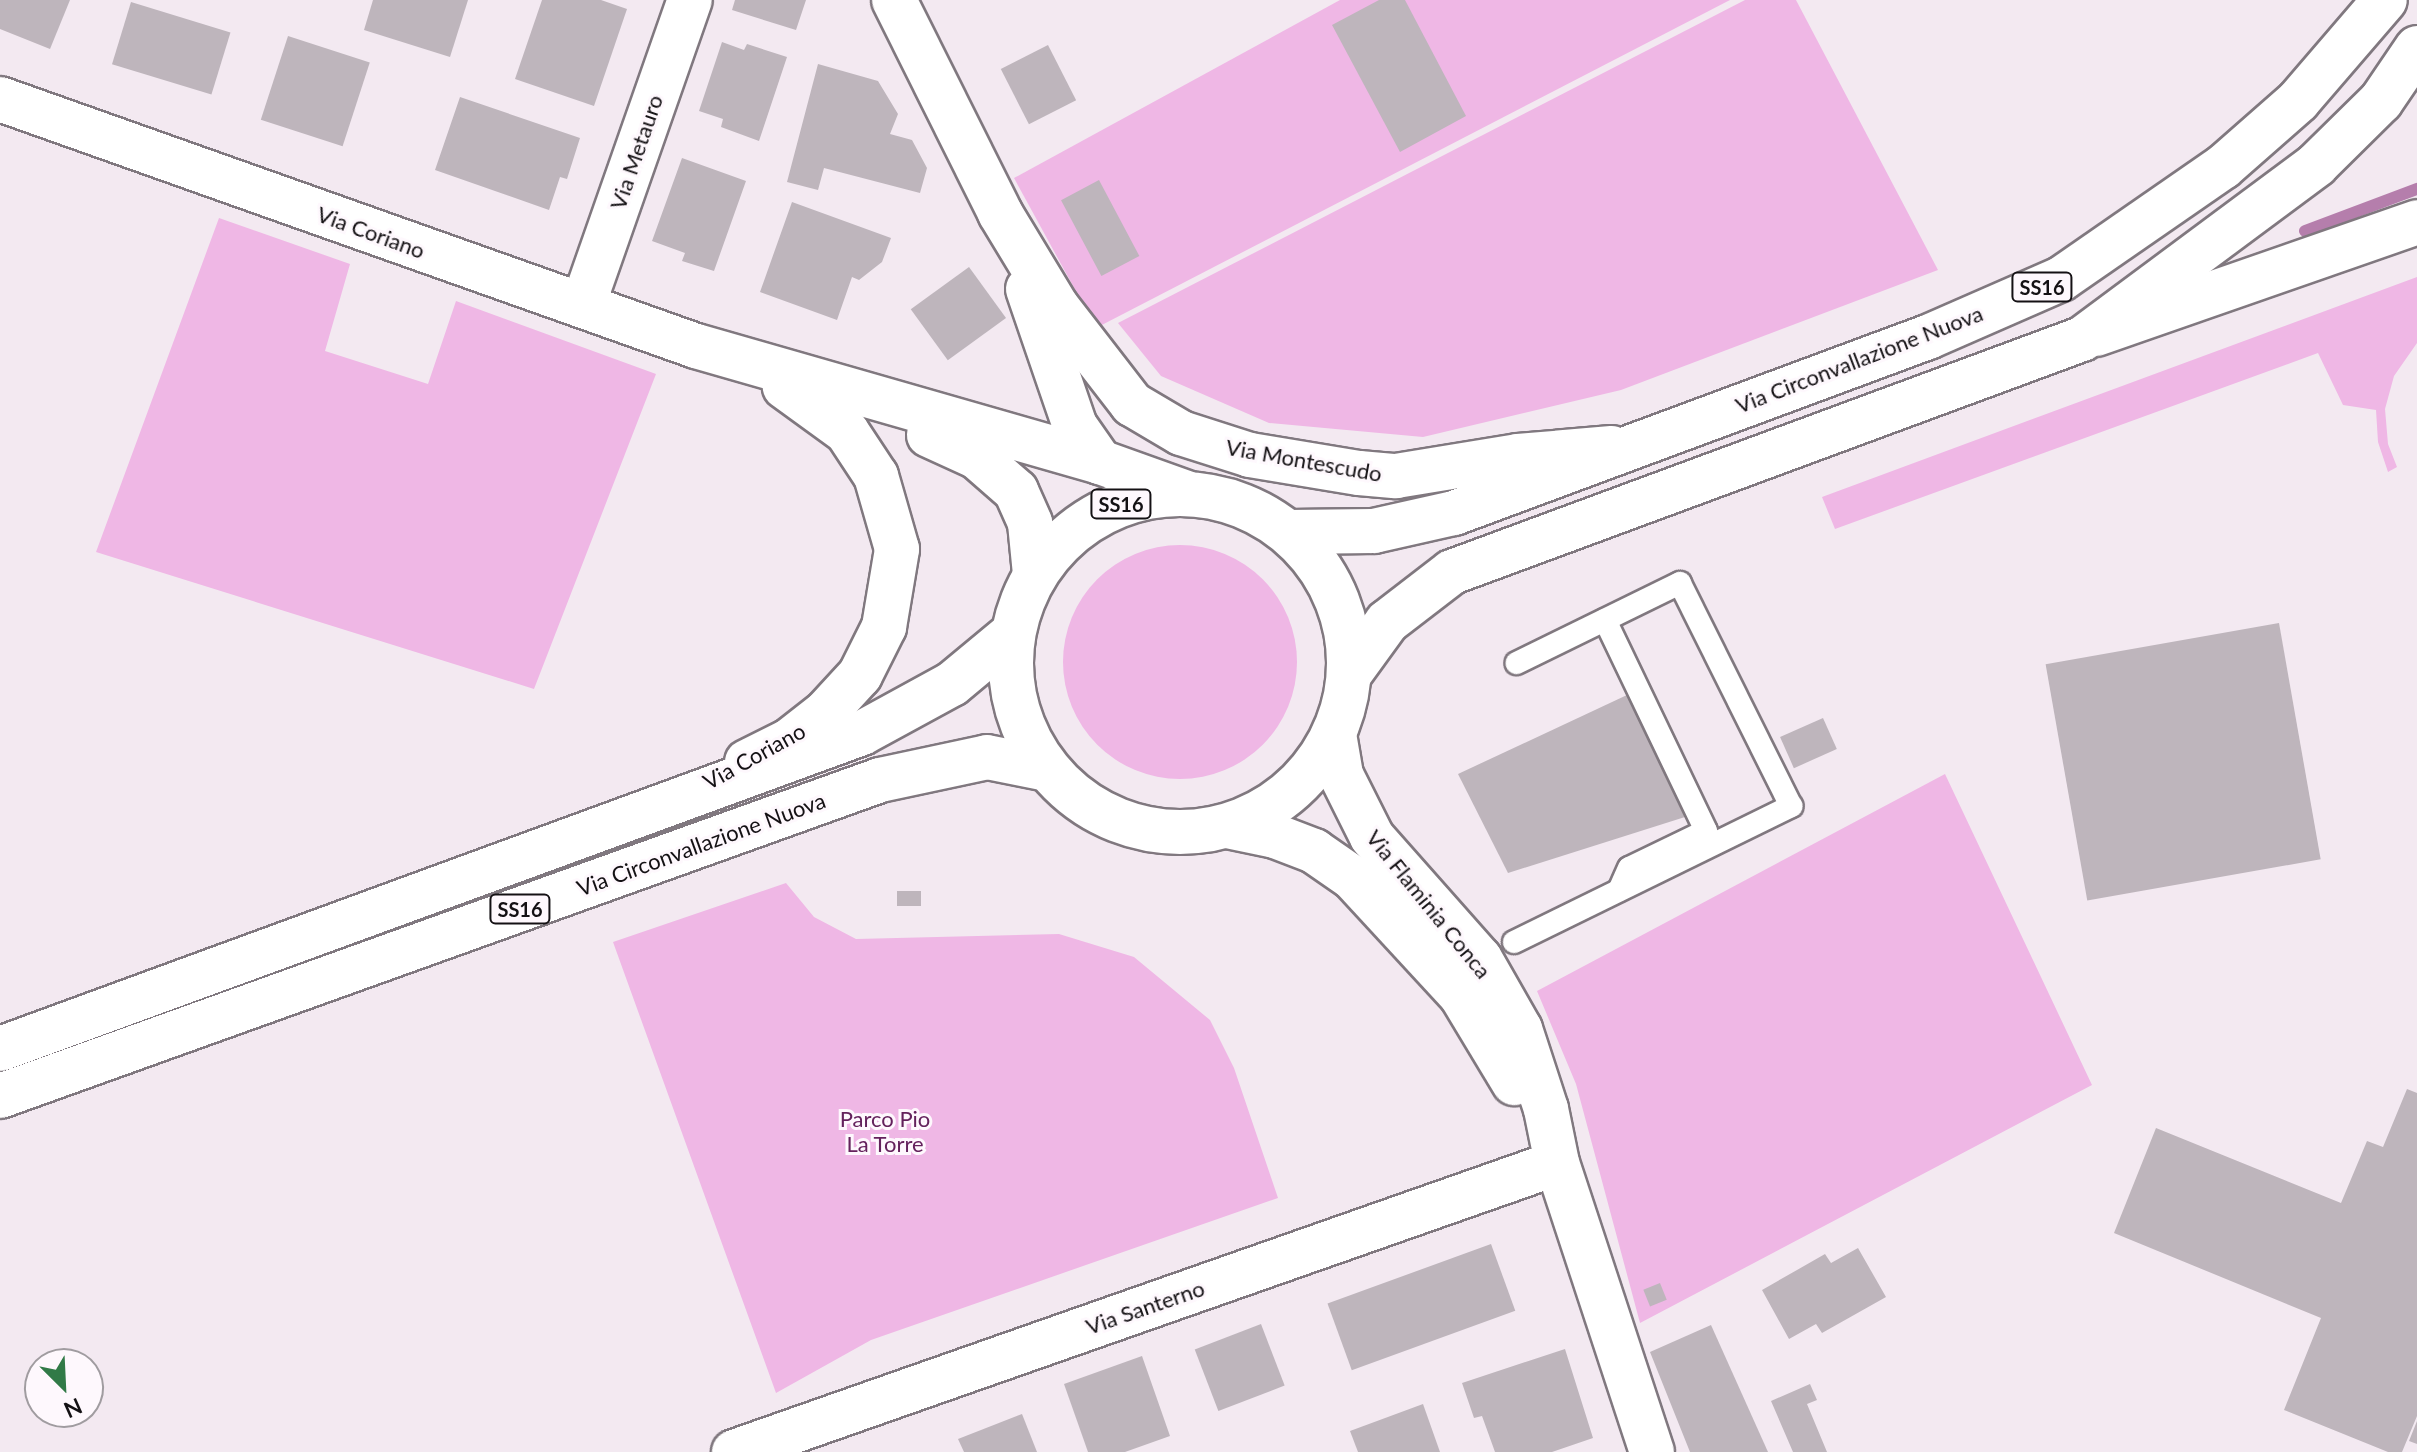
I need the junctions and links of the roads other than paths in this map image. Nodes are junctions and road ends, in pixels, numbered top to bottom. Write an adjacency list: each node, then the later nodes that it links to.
1 (894, 0): 6 (main road, Via Montescudo)
2 (2385, 0): 12 (main road, Via Circonvallazione Nuova / SS16)
3 (684, 2): 8 (main road, Via Metauro)
4 (2417, 48): 9 (main road, Via Circonvallazione Nuova / SS16)
5 (0, 99): 8 (main road, Via Coriano)
6 (1000, 213): 12 (main road, Via Montescudo); 13 (main road, Via Montescudo)
7 (2417, 222): 9 (main road, Via Circonvallazione Nuova)
8 (583, 305): 10 (main road, Via Coriano)
9 (2082, 339): 20 (main road, Via Circonvallazione Nuova / SS16)
10 (742, 360): 11 (main road, Via Coriano); 23 (main road, Via Coriano)
11 (813, 383): 13 (main road, Via Coriano); 16 (main road, Via Coriano)
12 (1620, 447): 15 (main road, Via Circonvallazione Nuova / SS16)
13 (1100, 462): 14 (main road, Via Coriano)
14 (1187, 493): 15 (main road, Via Circonvallazione Nuova / SS16); 16 (main road, Via Circonvallazione Nuova / SS16)
15 (1289, 532): 20 (main road, Via Circonvallazione Nuova / SS16)
16 (1035, 574): 18 (main road, Via Circonvallazione Nuova / SS16)
17 (1605, 620): 19 (lane); 25 (lane); 25 (lane)
18 (1012, 634): 22 (main road, Via Circonvallazione Nuova / SS16); 23 (main road, Via Circonvallazione Nuova / SS16)
19 (1517, 663)
20 (1350, 673): 21 (main road, Via Circonvallazione Nuova / SS16)
21 (1334, 734): 24 (main road, Via Circonvallazione Nuova / SS16); 29 (main road, Via Flaminia Conca)
22 (1047, 769): 24 (main road, Via Circonvallazione Nuova / SS16); 28 (main road, Via Circonvallazione Nuova / SS16)
23 (630, 822): 27 (main road, Via Circonvallazione Nuova / SS16)
24 (1227, 826): 29 (main road, Via Flaminia Conca)
25 (1619, 890): 26 (lane)
26 (1514, 942)
27 (0, 1049)
28 (0, 1096)
29 (1557, 1163): 30 (main road, Via Santerno); 31 (main road, Via Flaminia Conca)
30 (734, 1452)
31 (1652, 1452)

